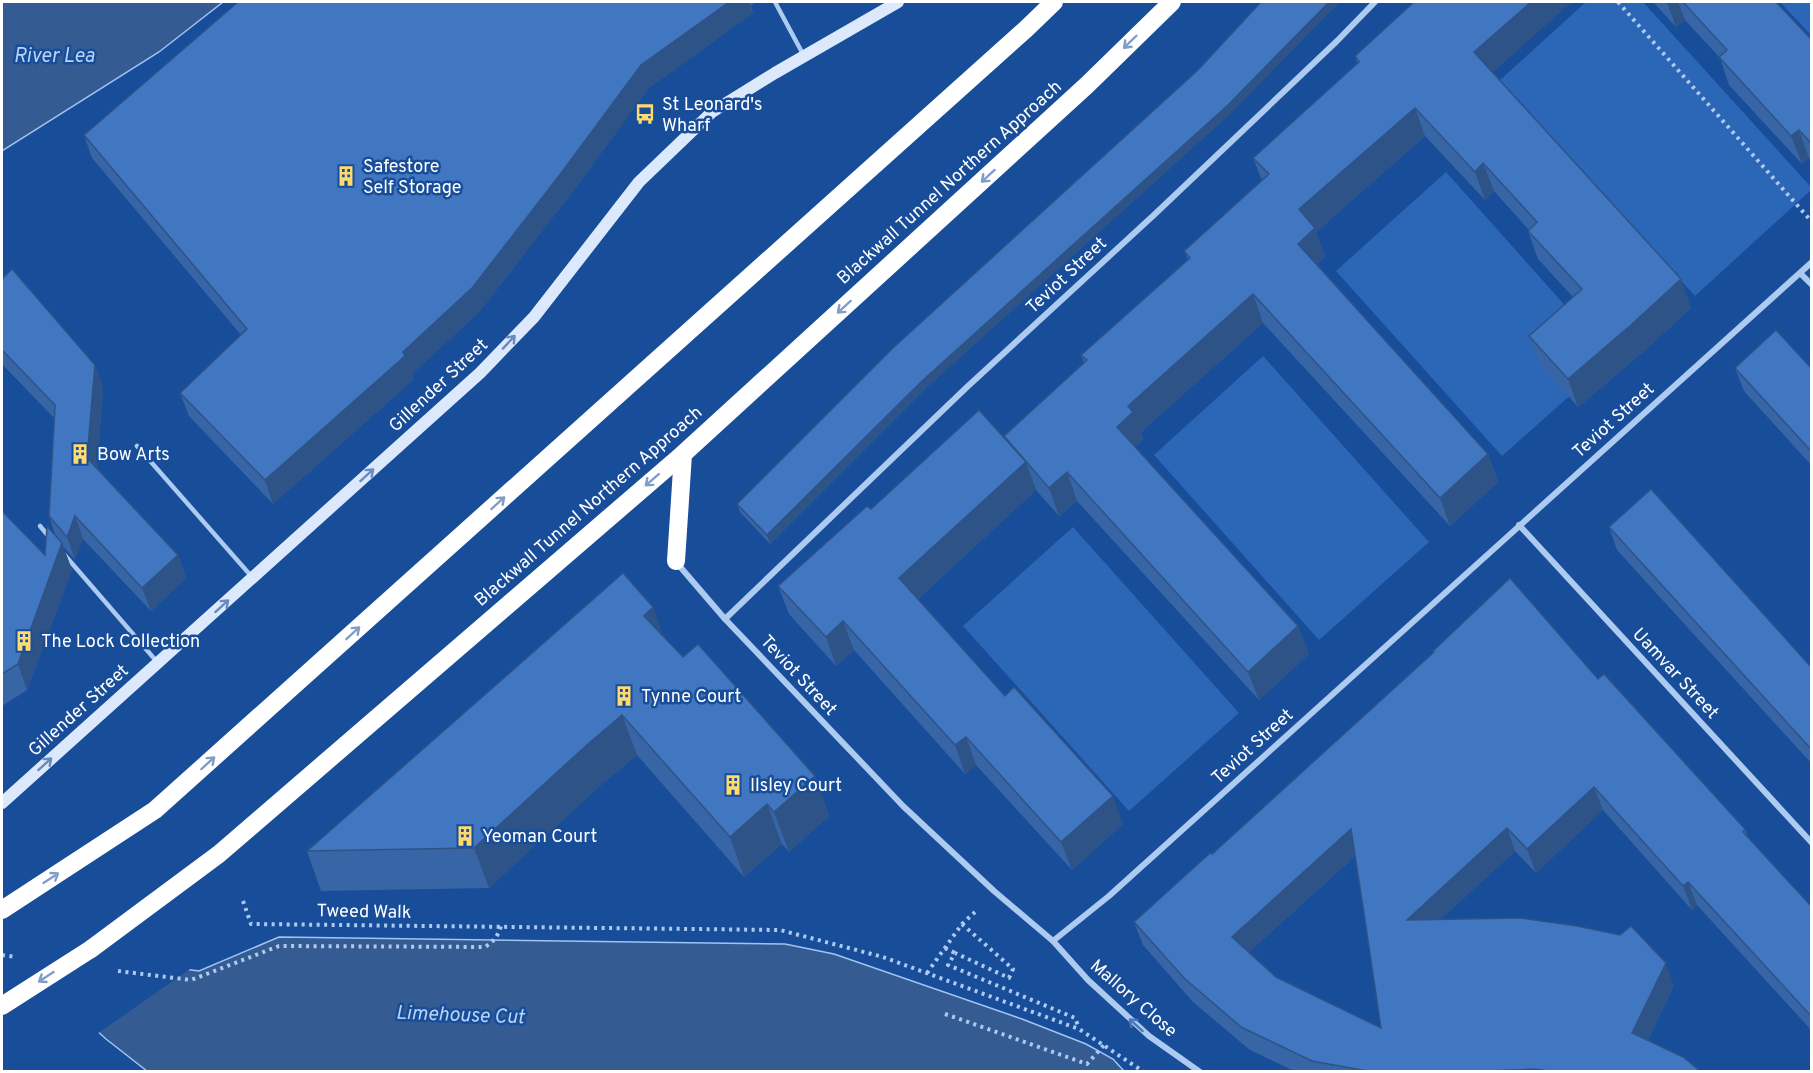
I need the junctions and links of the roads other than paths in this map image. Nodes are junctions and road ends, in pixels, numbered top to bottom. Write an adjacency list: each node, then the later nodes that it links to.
1 (775, 2): 6 (lane)
2 (898, 2): 6 (street, Gillender Street)
3 (1054, 2): 22 (highway, one-way to 3)
4 (1172, 2): 11 (highway, Blackwall Tunnel Northern Approach, one-way to 11)
5 (1375, 2): 18 (street, Teviot Street)
6 (804, 56): 17 (street, Gillender Street, one-way to 6)
7 (1812, 262): 8 (street, Teviot Street)
8 (1800, 273): 9 (street); 12 (street, Teviot Street)
9 (1812, 285)
10 (137, 446): 17 (lane)
11 (683, 453): 16 (highway); 24 (highway, Blackwall Tunnel Northern Approach, one-way to 24, bridge)
12 (1519, 525): 21 (street, Uamvar Street); 23 (street, Teviot Street)
13 (40, 526): 14 (lane)
14 (55, 543)
15 (62, 552): 19 (lane)
16 (676, 561): 18 (street, Teviot Street)
17 (253, 578): 19 (street, Gillender Street, one-way to 17)
18 (725, 619): 23 (street, Teviot Street)
19 (158, 663): 20 (street, Gillender Street, one-way to 19)
20 (2, 803)
21 (1812, 843)
22 (2, 910)
23 (1053, 941): 25 (street, Mallory Close, one-way to 23)
24 (2, 1006)
25 (1200, 1071)

